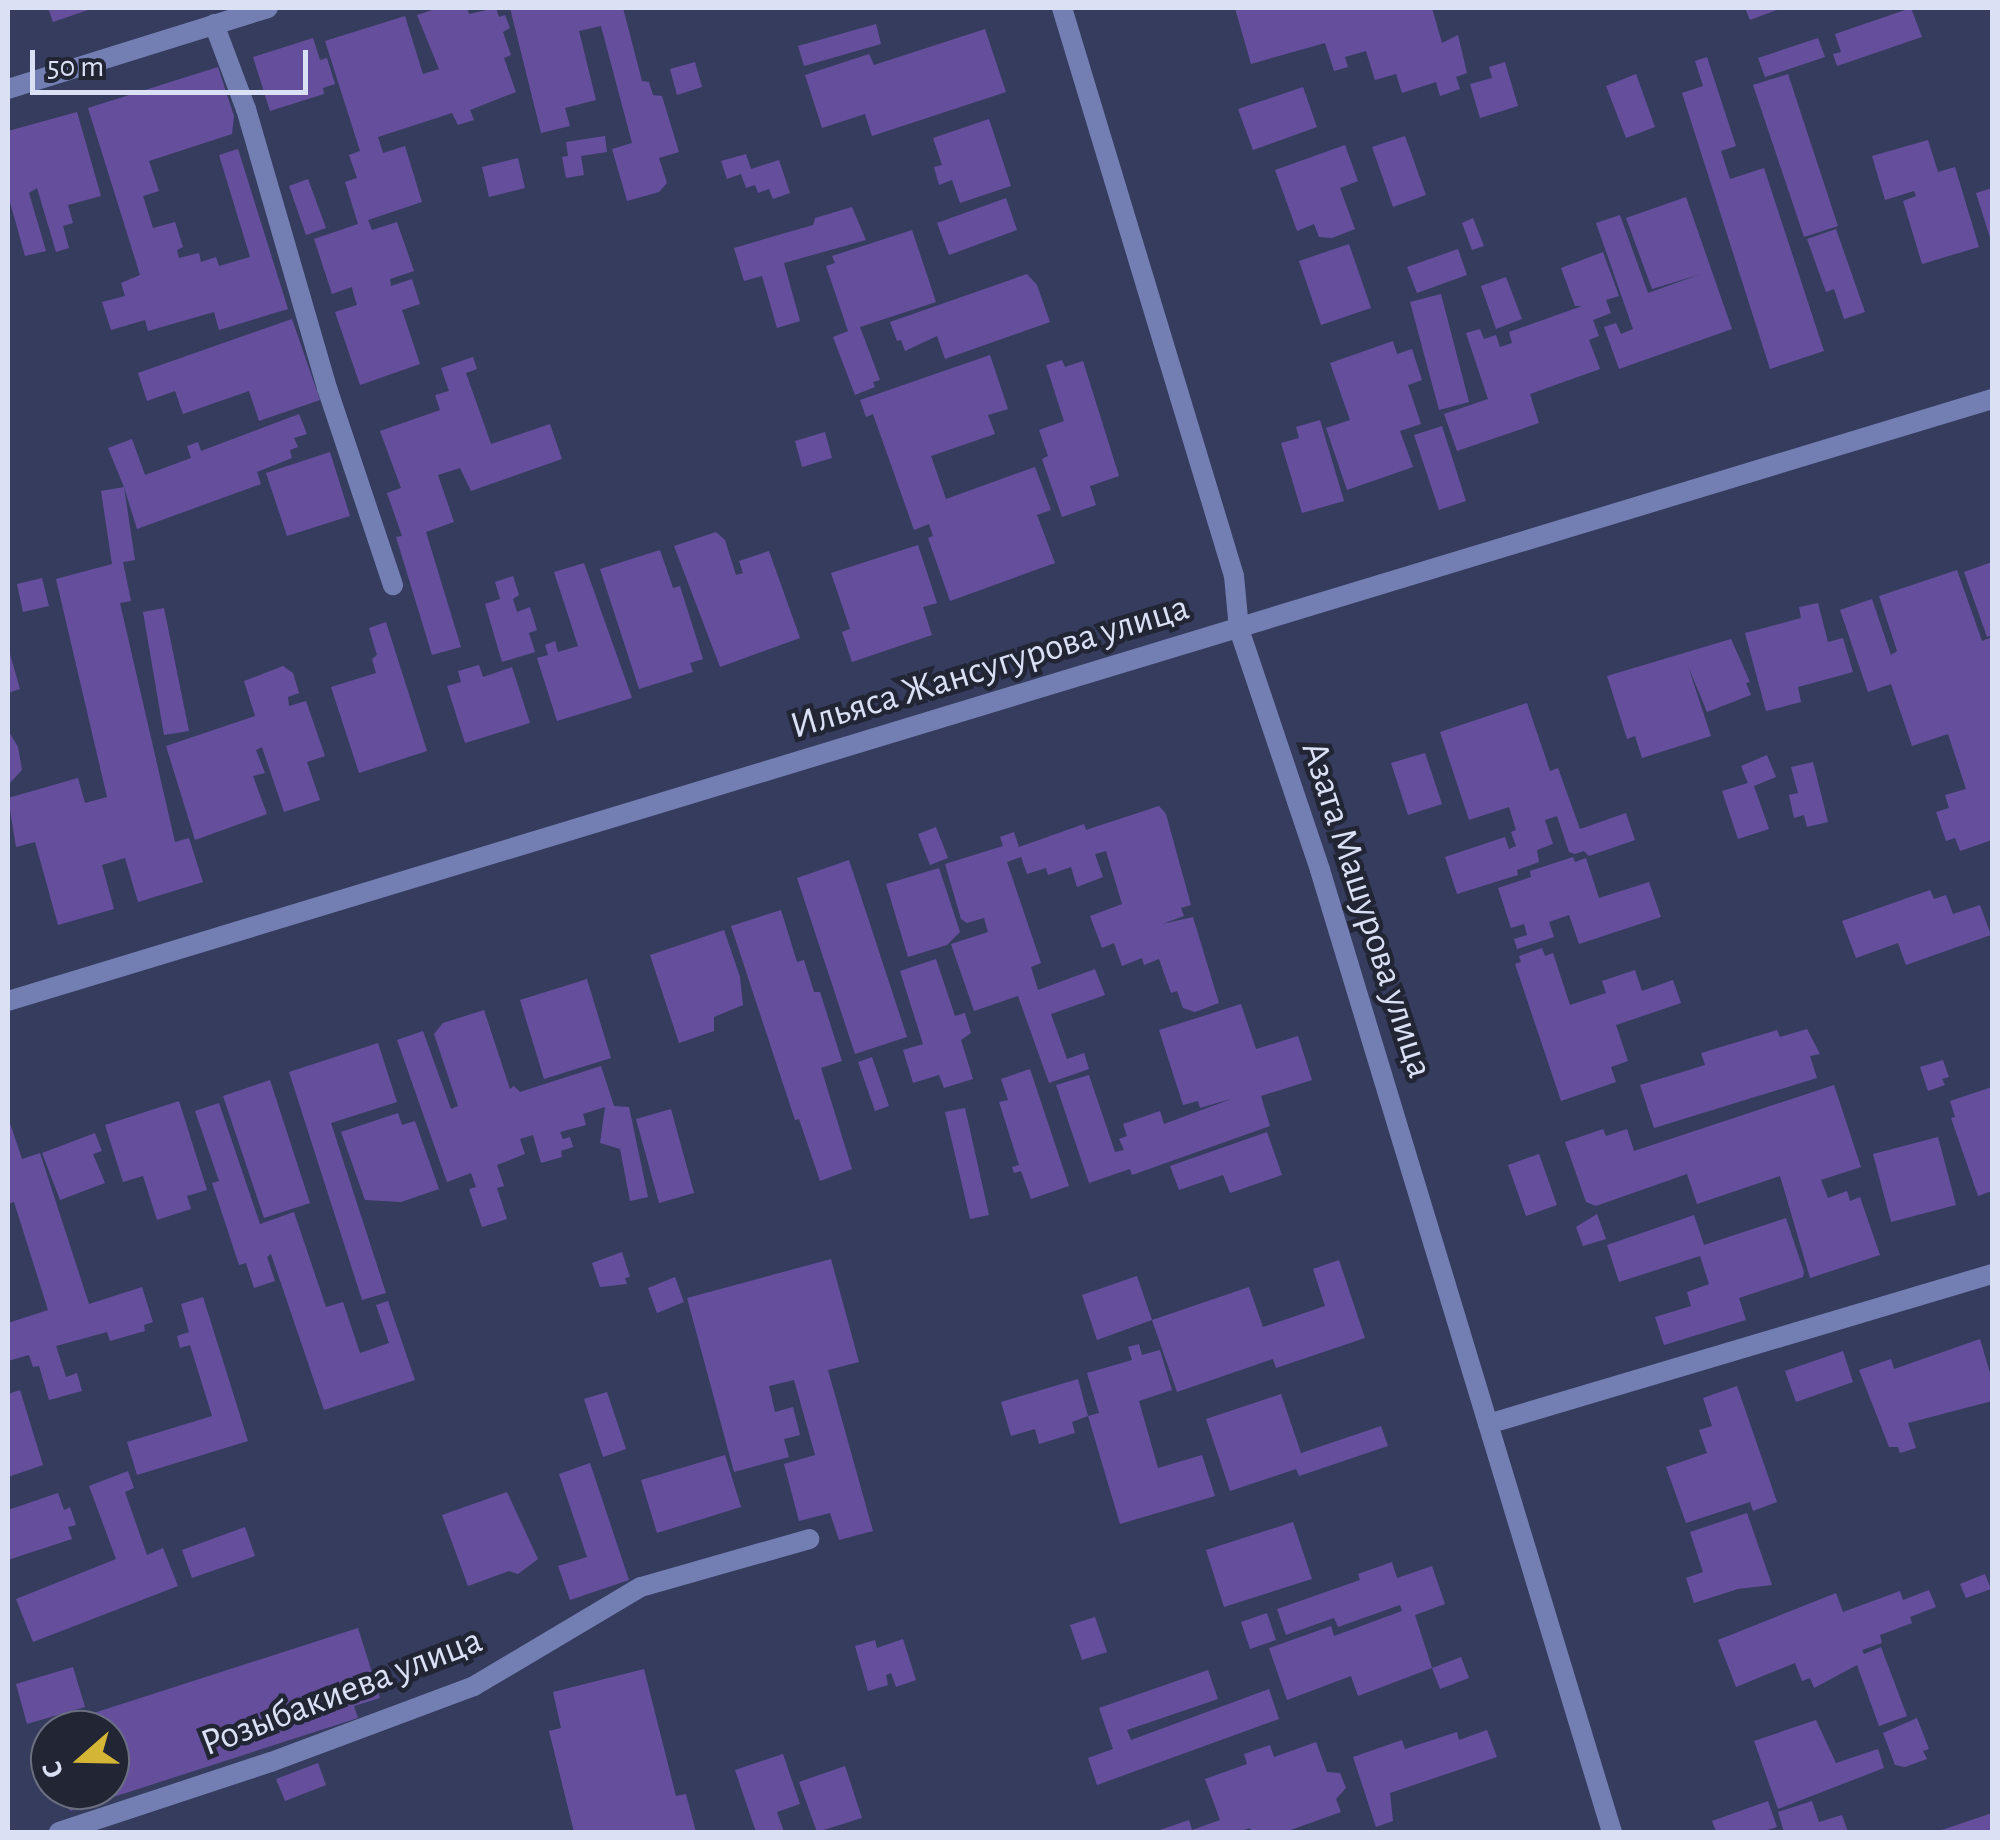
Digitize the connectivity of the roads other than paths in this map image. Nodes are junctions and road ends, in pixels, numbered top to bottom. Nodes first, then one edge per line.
1 (268, 8) edge
2 (1062, 8) edge
3 (214, 24) junction
4 (8, 89) edge
5 (1992, 399) edge
6 (393, 585) dead end
7 (1239, 629) junction
8 (8, 1001) edge
9 (1992, 1274) edge
10 (1488, 1424) junction
11 (809, 1539) dead end
12 (59, 1832) edge
13 (1612, 1832) edge

1 - 3 street
2 - 7 street, Азата Машурова улица
3 - 4 street
3 - 6 street
5 - 7 street, Ильяса Жансугурова улица
7 - 8 street, Ильяса Жансугурова улица
7 - 10 street, Азата Машурова улица
9 - 10 street
10 - 13 street, Азата Машурова улица
11 - 12 street, Розыбакиева улица

